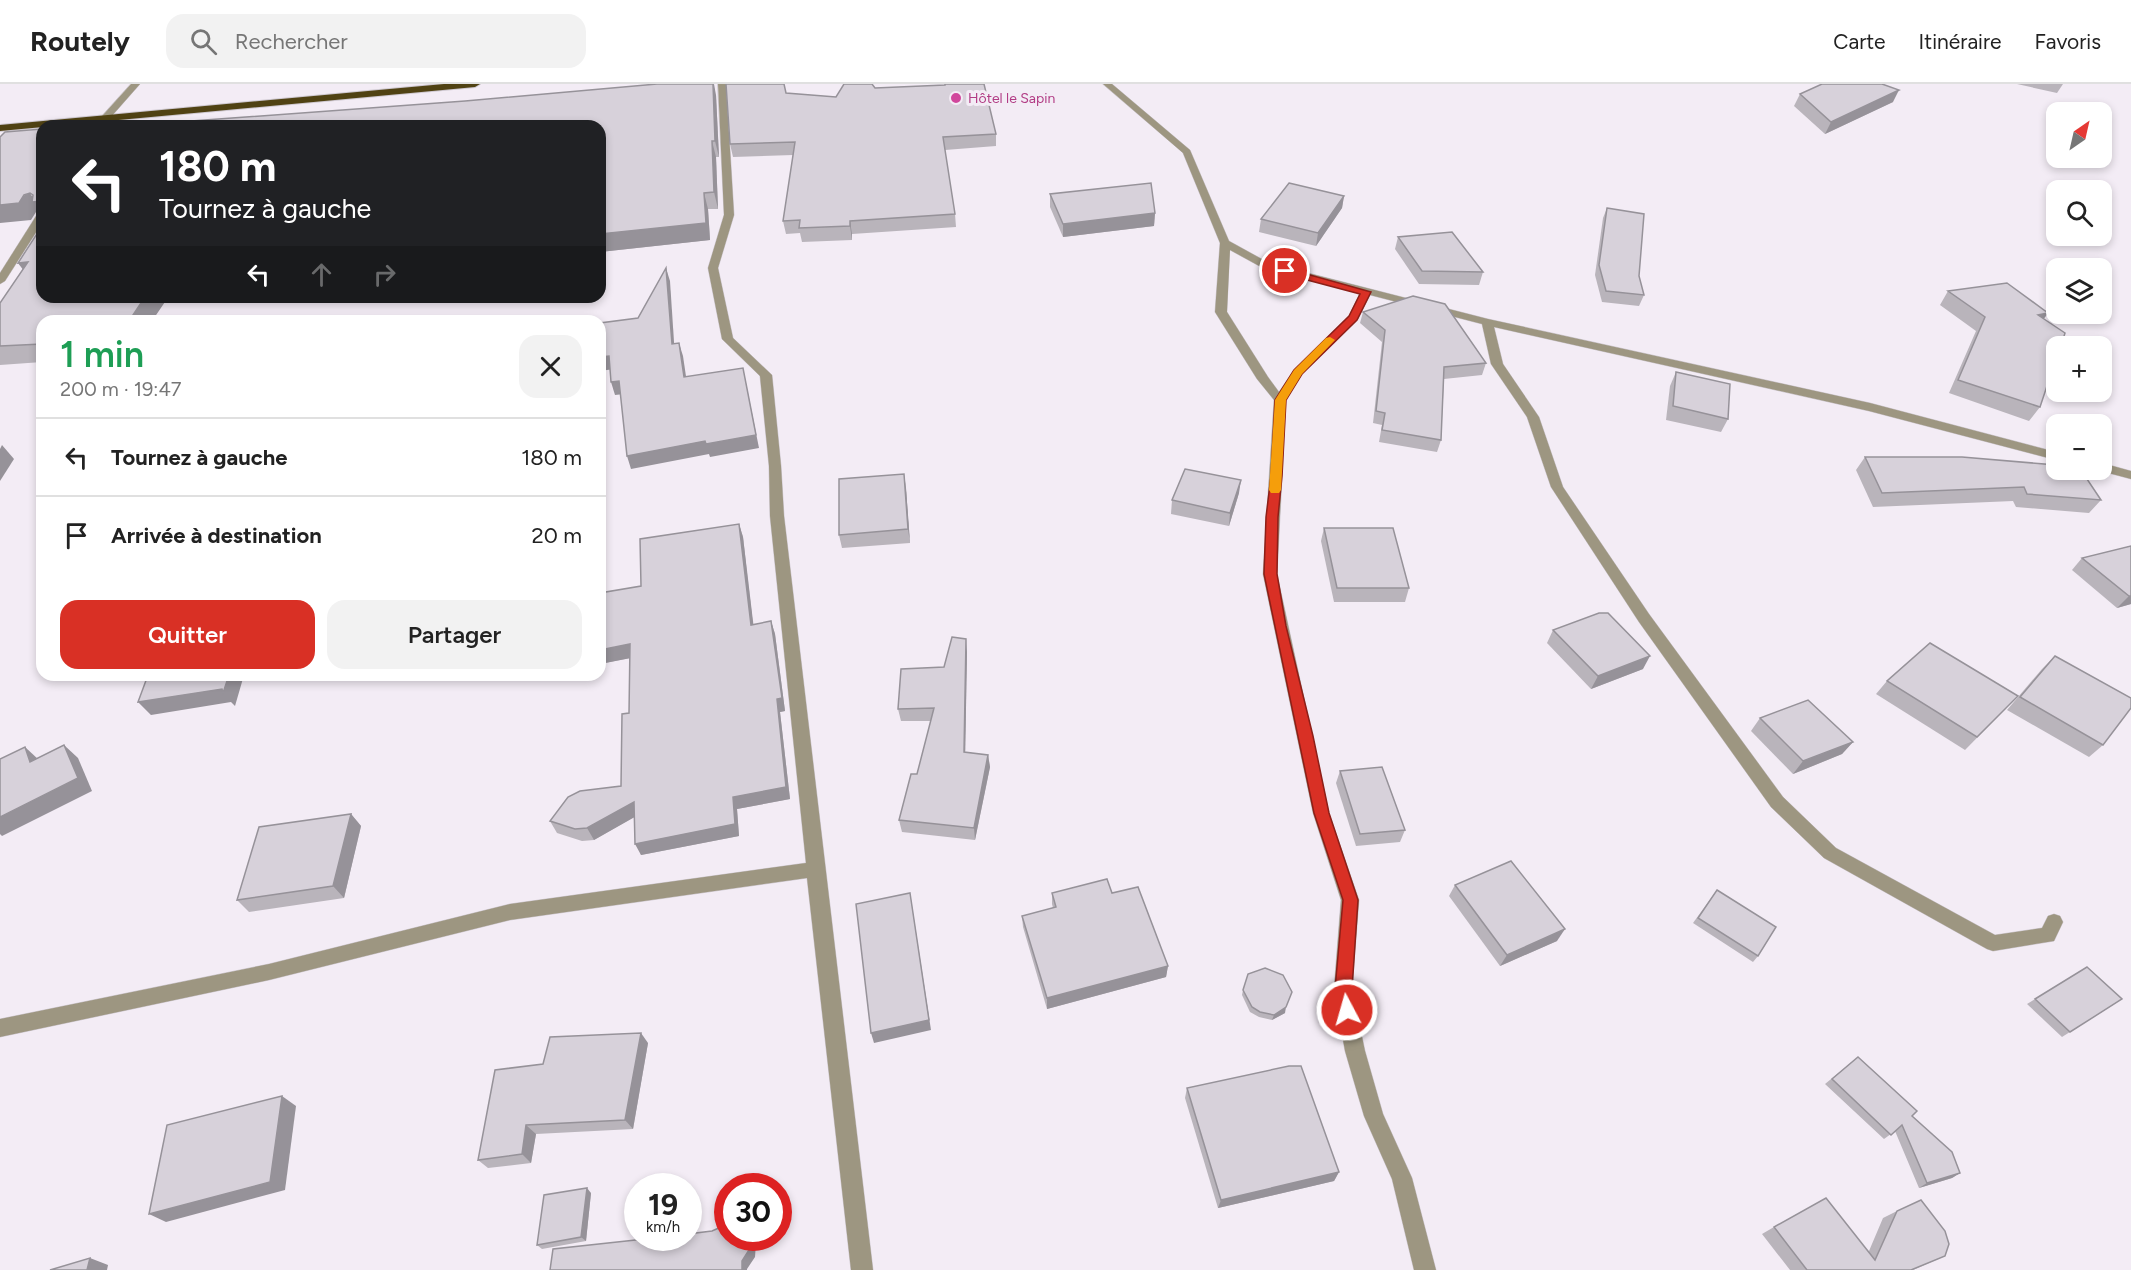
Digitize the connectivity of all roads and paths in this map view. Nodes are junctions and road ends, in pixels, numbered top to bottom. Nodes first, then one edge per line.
1 (136, 84) edge
2 (476, 84) edge
3 (722, 84) edge
4 (1107, 84) edge
5 (103, 120) edge
6 (121, 120) edge
7 (36, 126) edge
8 (0, 128) edge
9 (36, 224) edge
10 (1225, 243) junction
11 (0, 281) edge
12 (1366, 292) junction
13 (1487, 322) junction
14 (1280, 400) junction
15 (2046, 453) edge
16 (2112, 470) edge
17 (2131, 475) edge
18 (815, 868) junction
19 (2054, 922) dead end
20 (0, 1028) edge
21 (862, 1270) edge
22 (1425, 1270) edge

1 - 5 street
2 - 6 highway
3 - 18 street
4 - 10 street
7 - 8 highway
9 - 11 street
10 - 12 street
10 - 14 street
12 - 13 street
12 - 14 street
13 - 15 street
13 - 19 street
14 - 22 street
16 - 17 street
18 - 20 street
18 - 21 street

